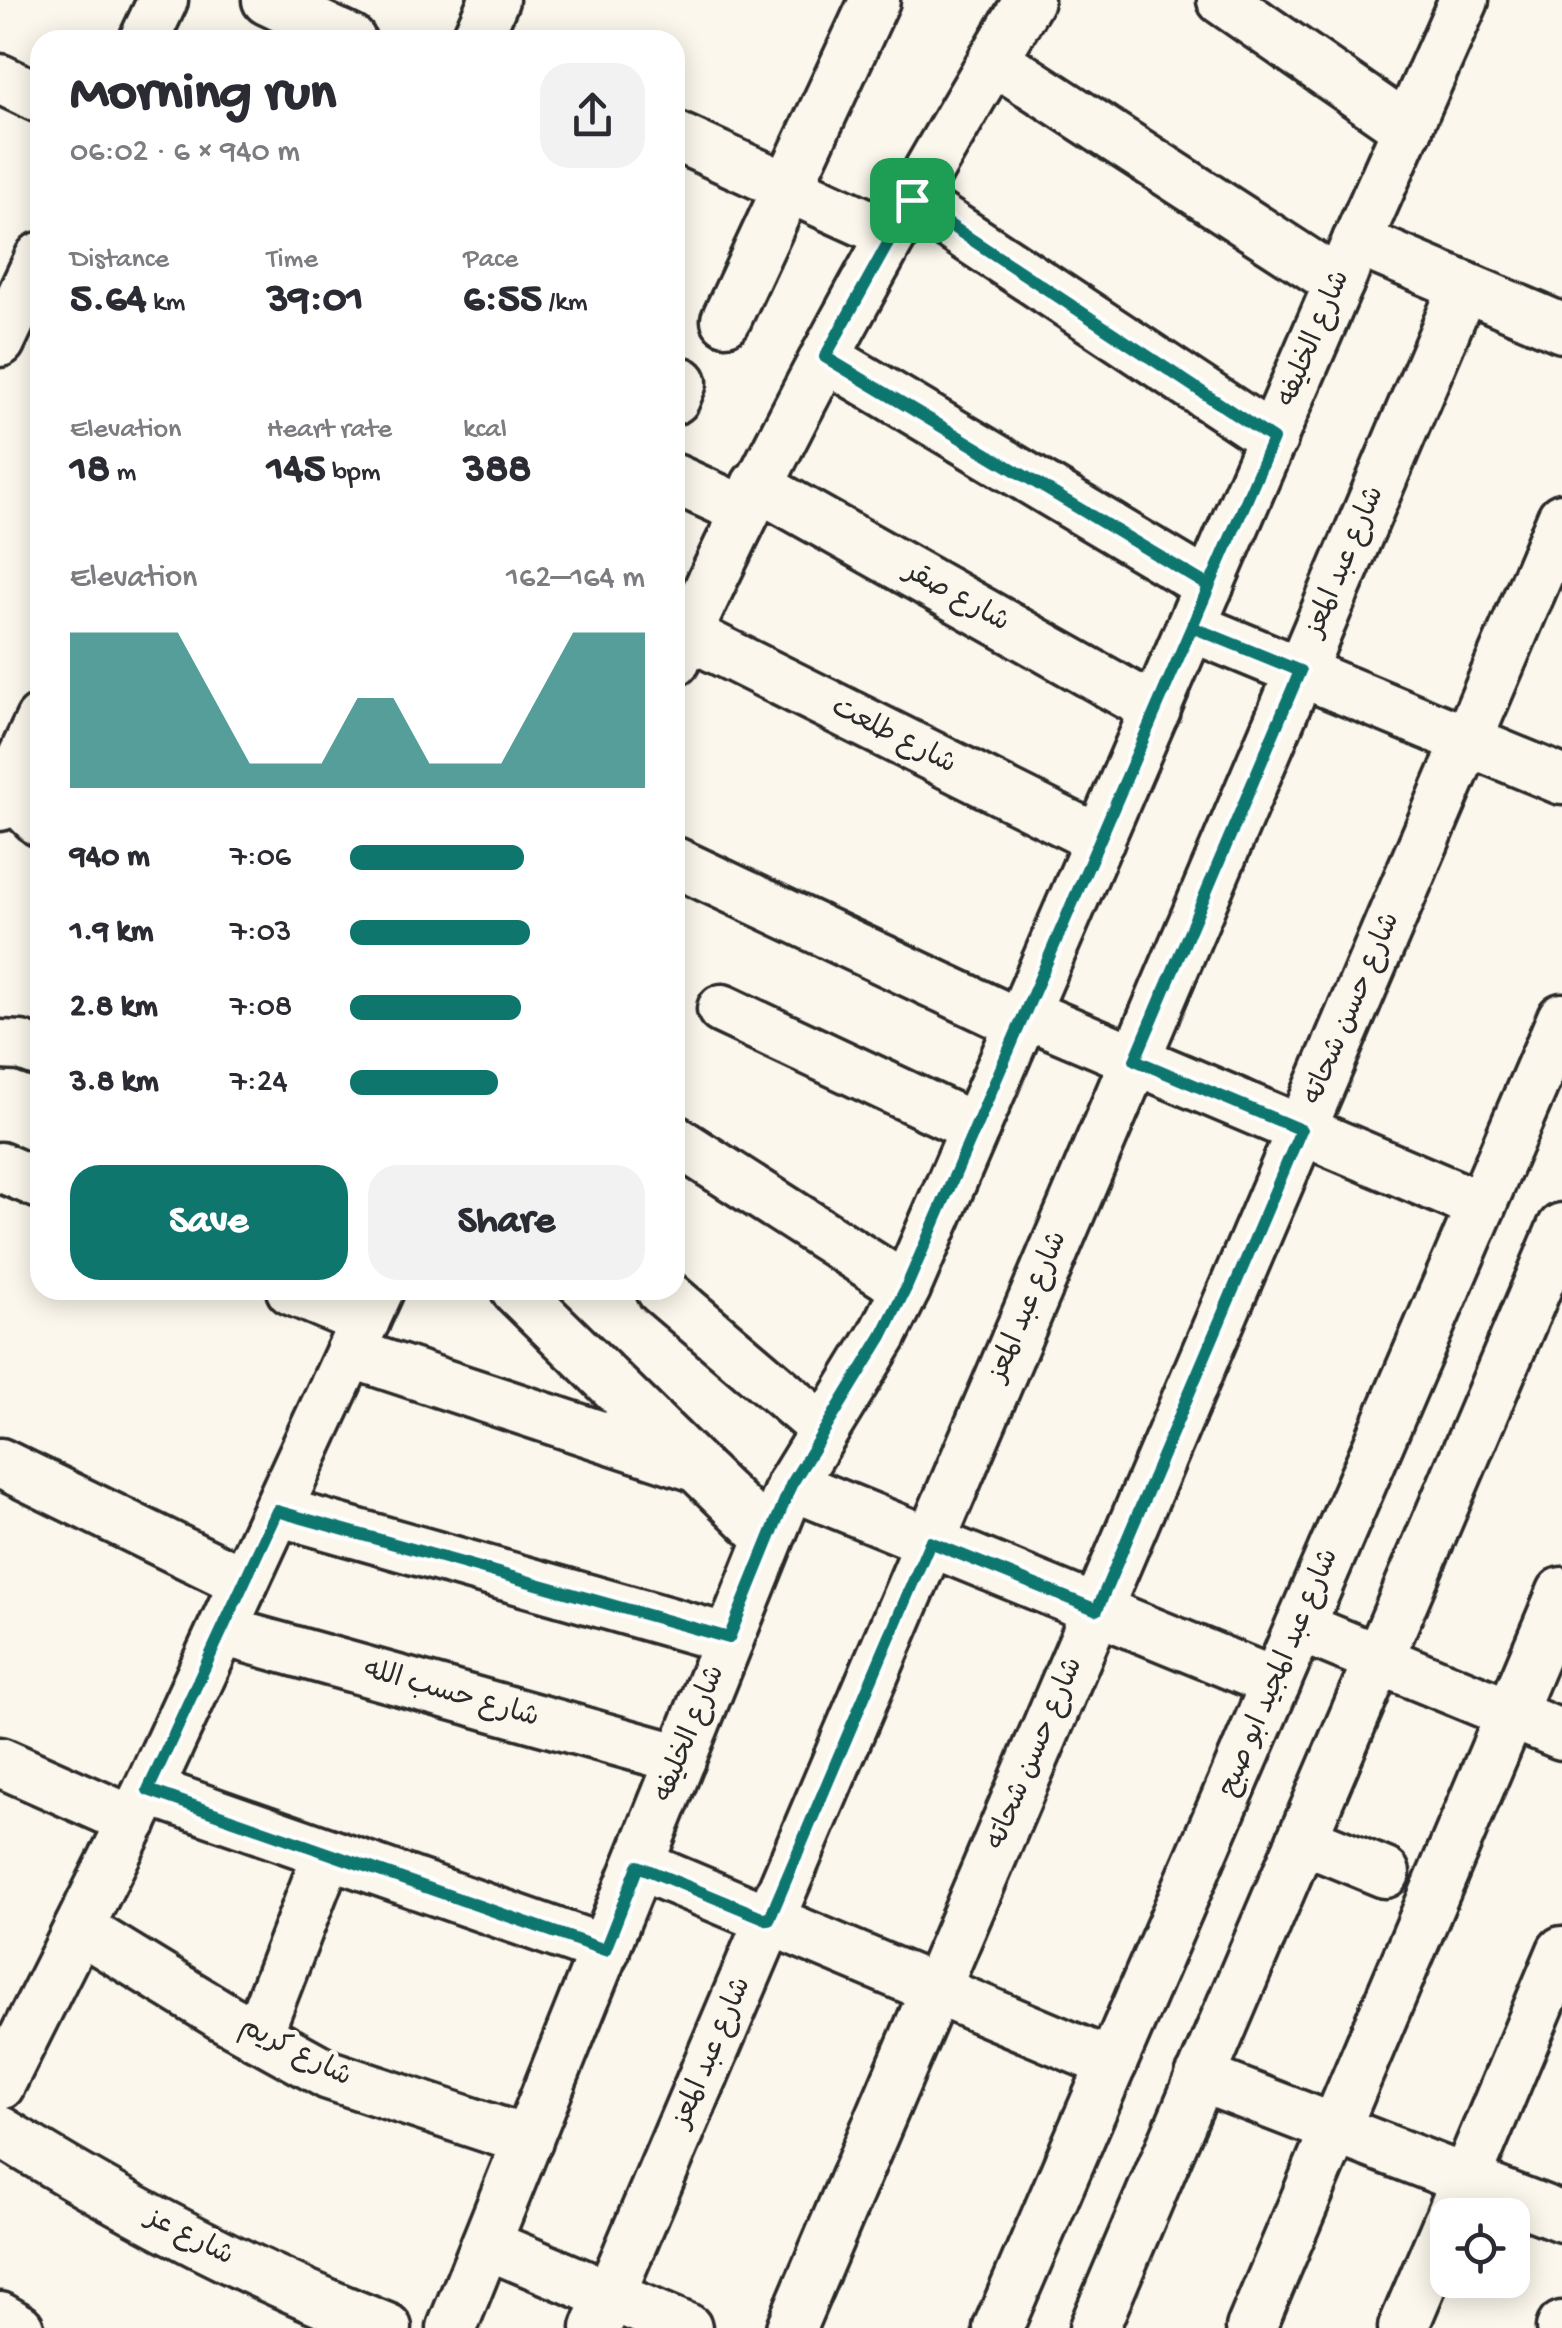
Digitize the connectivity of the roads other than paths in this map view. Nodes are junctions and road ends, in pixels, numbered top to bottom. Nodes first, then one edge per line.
1 (164, 0) edge
2 (267, 0) edge
3 (494, 0) edge
4 (875, 0) edge
5 (1029, 0) edge
6 (1222, 0) edge
7 (1464, 0) edge
8 (149, 30) edge
9 (329, 30) edge
10 (480, 30) edge
11 (993, 59) junction
12 (0, 79) edge
13 (30, 93) edge
14 (1408, 129) junction
15 (685, 141) edge
16 (788, 187) junction
17 (902, 217) junction
18 (1348, 262) junction
19 (26, 283) edge
20 (1464, 286) junction
21 (726, 320) dead end
22 (1562, 328) edge
23 (0, 342) edge
24 (825, 357) junction
25 (1273, 439) junction
26 (685, 482) edge
27 (750, 498) junction
28 (1562, 518) edge
29 (1201, 607) junction
30 (685, 638) edge
31 (685, 649) edge
32 (1300, 671) junction
33 (1156, 710) junction
34 (1467, 741) junction
35 (30, 749) edge
36 (1562, 780) edge
37 (12, 800) edge
38 (1100, 840) junction
39 (685, 866) edge
40 (722, 1009) dead end
41 (1022, 1018) junction
42 (1562, 1018) edge
43 (0, 1046) edge
44 (30, 1049) edge
45 (1135, 1060) junction
46 (974, 1128) junction
47 (1301, 1130) junction
48 (685, 1146) edge
49 (0, 1167) edge
50 (30, 1180) edge
51 (1481, 1206) junction
52 (1560, 1241) edge
53 (906, 1288) junction
54 (314, 1300) edge
55 (526, 1300) edge
56 (673, 1300) edge
57 (365, 1322) edge
58 (824, 1429) junction
59 (0, 1463) edge
60 (698, 1468) junction
61 (791, 1485) junction
62 (277, 1511) junction
63 (769, 1538) junction
64 (930, 1542) junction
65 (244, 1582) junction
66 (1562, 1592) edge
67 (1097, 1610) junction
68 (1300, 1627) junction
69 (222, 1631) junction
70 (729, 1638) junction
71 (1378, 1660) junction
72 (1276, 1683) junction
73 (1511, 1714) junction
74 (1562, 1734) edge
75 (681, 1760) junction
76 (0, 1762) edge
77 (141, 1805) junction
78 (1302, 1839) junction
79 (328, 1853) junction
80 (638, 1866) junction
81 (1384, 1873) dead end
82 (769, 1920) junction
83 (79, 1928) junction
84 (605, 1950) junction
85 (1562, 1951) edge
86 (936, 1990) junction
87 (257, 2036) junction
88 (1112, 2064) junction
89 (1200, 2077) junction
90 (1, 2081) edge
91 (1335, 2129) junction
92 (0, 2131) edge
93 (528, 2142) junction
94 (1458, 2197) edge
95 (1562, 2217) edge
96 (486, 2244) junction
97 (1430, 2264) edge
98 (602, 2312) edge
99 (0, 2317) edge
100 (19, 2328) edge
101 (387, 2328) edge
102 (452, 2328) edge
103 (687, 2328) edge
104 (791, 2328) edge
105 (998, 2328) edge
106 (1094, 2328) edge
107 (1251, 2328) edge
108 (1403, 2328) edge

1 - 8 street
2 - 9 street
3 - 10 street
4 - 16 street
5 - 11 street
6 - 14 street
7 - 14 street, شارع الخليفه
11 - 17 street
11 - 18 street
12 - 13 street
14 - 18 street, شارع الخليفه
15 - 16 street
16 - 17 street
16 - 21 street
17 - 24 street
17 - 25 street
18 - 20 street
18 - 25 street, شارع الخليفه
19 - 23 street
20 - 22 street
20 - 32 street, شارع عبد المعز
24 - 27 street
24 - 29 street
25 - 29 street, شارع الخليفه
26 - 27 street, شارع صقر
27 - 30 street
27 - 33 street, شارع صقر
28 - 34 street, شارع حسن شحاته
29 - 32 street
29 - 33 street, شارع الخليفه
31 - 38 street, شارع طلعت
32 - 34 street
32 - 45 street, شارع عبد المعز
33 - 38 street, شارع الخليفه
34 - 36 street
34 - 47 street, شارع حسن شحاته
35 - 37 street
38 - 41 street, شارع الخليفه
39 - 41 street
40 - 46 street
41 - 45 street
41 - 46 street, شارع الخليفه
42 - 51 street, شارع عبد المجيد ابو صبح
43 - 44 street
45 - 47 street
45 - 64 street, شارع عبد المعز
46 - 53 street, شارع الخليفه
47 - 51 street
47 - 67 street, شارع حسن شحاته
48 - 53 street
49 - 50 street
51 - 68 street, شارع عبد المجيد ابو صبح
52 - 71 street
53 - 58 street, شارع الخليفه
54 - 57 street
55 - 60 street
56 - 58 street
57 - 60 street
57 - 62 street
58 - 61 street, شارع الخليفه
59 - 65 street
60 - 63 street
61 - 63 street, شارع الخليفه
61 - 64 street
62 - 65 street
62 - 70 street
63 - 70 street, شارع الخليفه
64 - 67 street
64 - 82 street, شارع عبد المعز
65 - 69 street
66 - 73 street
67 - 72 street
67 - 86 street, شارع حسن شحاته
68 - 71 street
68 - 72 street, شارع عبد المجيد ابو صبح
69 - 75 street, شارع حسب الله
69 - 77 street
70 - 75 street, شارع الخليفه
71 - 73 street
71 - 78 street
72 - 88 street, شارع عبد المجيد ابو صبح
73 - 74 street
73 - 91 street
75 - 80 street, شارع الخليفه
76 - 77 street
77 - 79 street
77 - 83 street
78 - 81 street
78 - 89 street
79 - 84 street
79 - 87 street
80 - 82 street
80 - 84 street, شارع الخليفه
82 - 86 street
82 - 98 street, شارع عبد المعز
83 - 87 street, شارع كريم
83 - 90 street
84 - 93 street, شارع الخليفه
85 - 94 street
86 - 88 street
86 - 104 street, شارع حسن شحاته
87 - 93 street, شارع كريم
88 - 105 street, شارع عبد المجيد ابو صبح
89 - 91 street
89 - 106 street
91 - 94 street
91 - 107 street
92 - 101 street, شارع عز
93 - 96 street, شارع الخليفه
94 - 95 street
96 - 98 street
96 - 102 street, شارع الخليفه
97 - 108 street
98 - 103 street
99 - 100 street

